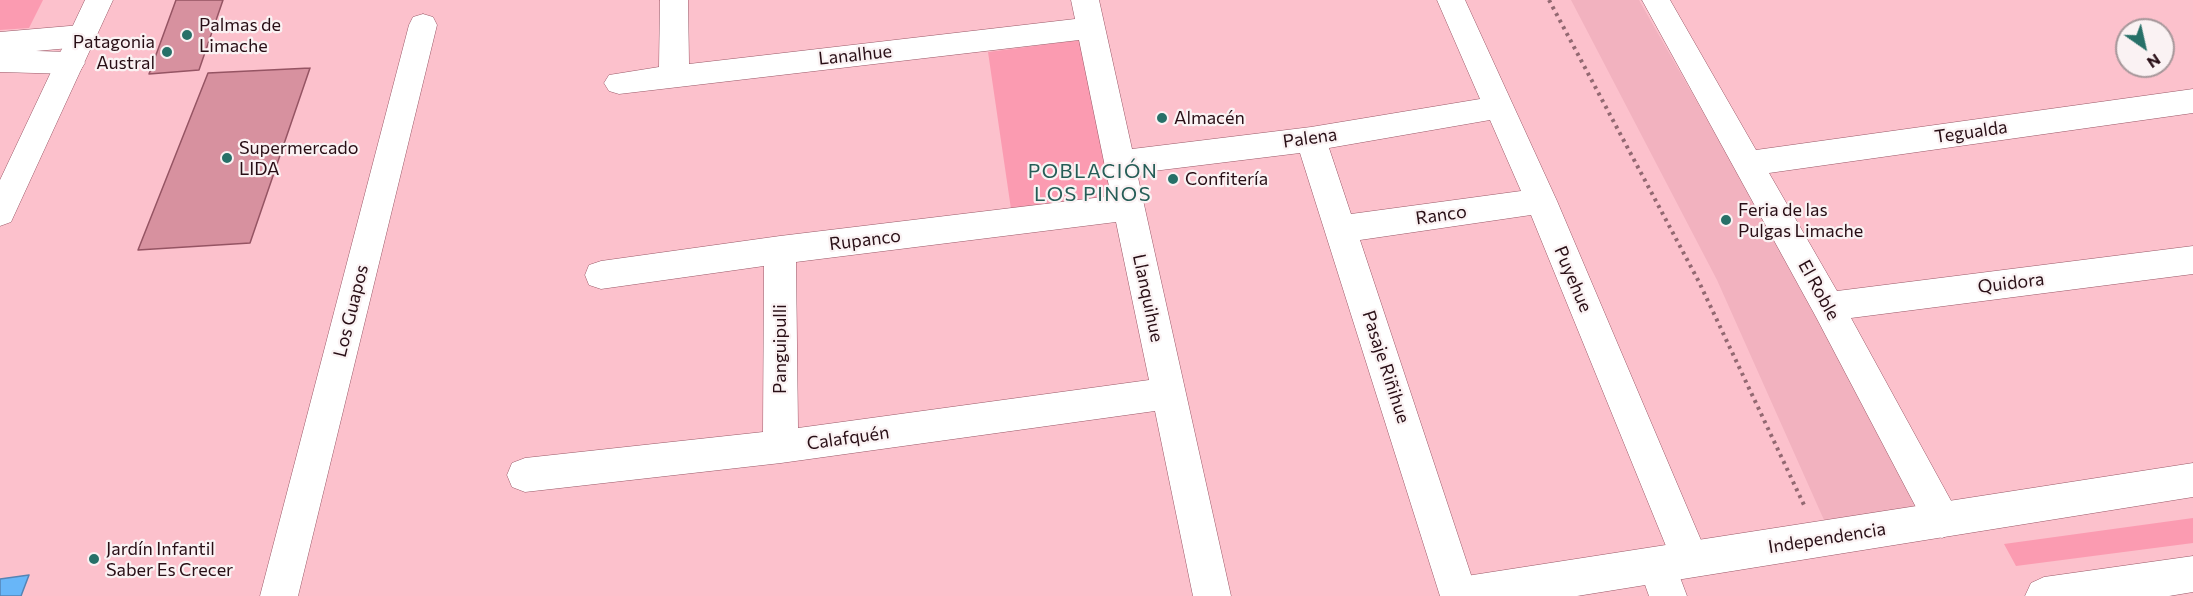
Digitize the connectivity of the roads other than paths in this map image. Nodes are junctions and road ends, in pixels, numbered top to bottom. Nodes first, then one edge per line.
1 (99, 0) edge
2 (674, 0) edge
3 (1451, 0) edge
4 (1656, 0) edge
5 (1088, 14) edge
6 (423, 25) dead end
7 (0, 43) edge
8 (75, 49) junction
9 (0, 62) edge
10 (674, 75) junction
11 (619, 83) dead end
12 (2193, 101) edge
13 (1500, 107) junction
14 (1311, 139) junction
15 (1120, 163) junction
16 (1749, 164) junction
17 (1541, 201) junction
18 (1129, 207) junction
19 (0, 213) edge
20 (1341, 229) junction
21 (780, 250) junction
22 (2193, 260) edge
23 (601, 275) dead end
24 (1828, 307) junction
25 (1169, 393) junction
26 (781, 447) junction
27 (525, 475) dead end
28 (2193, 480) edge
29 (1942, 520) junction
30 (1672, 573) edge
31 (2193, 574) edge
32 (279, 596) edge
33 (1212, 596) edge
34 (1460, 596) edge
35 (2044, 596) edge

1 - 8 street
2 - 10 street
3 - 13 street, Puyehue
4 - 16 street, El Roble
5 - 10 street, Lanalhue
5 - 15 street, Llanquihue
6 - 32 street, Los Guapos
7 - 8 street
8 - 9 street
8 - 19 street
10 - 11 street, Lanalhue
12 - 16 street, Tegualda
13 - 14 street, Palena
13 - 17 street, Puyehue
14 - 15 street, Palena
14 - 20 street, Pasaje Riñihue
15 - 18 street, Llanquihue
16 - 24 street, El Roble
17 - 20 street, Ranco
17 - 30 street, Puyehue
18 - 21 street, Rupanco
18 - 25 street, Llanquihue
20 - 34 street, Pasaje Riñihue
21 - 23 street, Rupanco
21 - 26 street, Panguipulli
22 - 24 street, Quidora
24 - 29 street, El Roble
25 - 26 street, Calafquén
25 - 33 street, Llanquihue
26 - 27 street, Calafquén
28 - 29 street, Independencia
29 - 30 street, Independencia
30 - 34 street, Independencia
31 - 35 street

